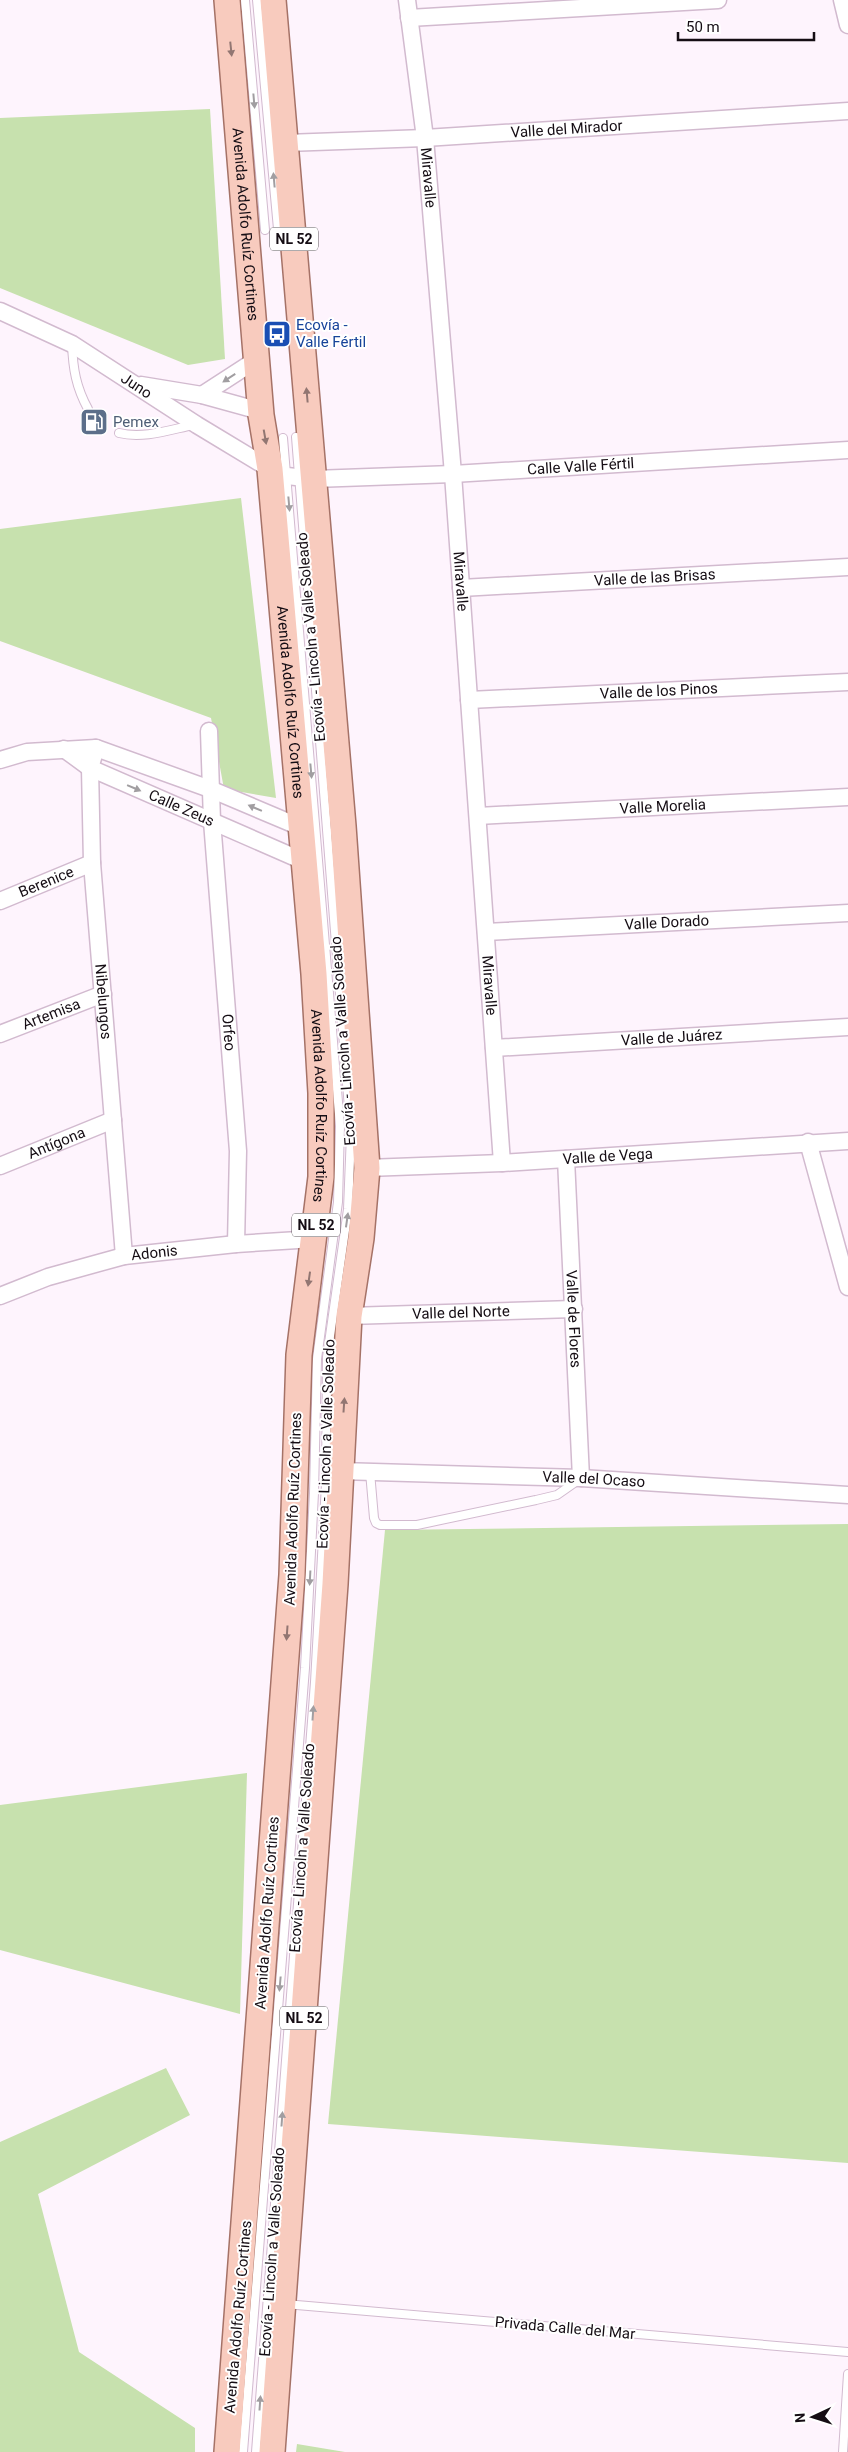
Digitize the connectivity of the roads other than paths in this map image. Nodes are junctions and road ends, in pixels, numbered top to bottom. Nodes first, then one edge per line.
1 (227, 0) edge
2 (245, 0) edge
3 (257, 0) edge
4 (273, 0) edge
5 (407, 0) edge
6 (718, 0) edge
7 (842, 0) edge
8 (409, 18) junction
9 (848, 25) edge
10 (848, 110) edge
11 (425, 138) junction
12 (286, 143) junction
13 (278, 229) dead end
14 (265, 230) dead end
15 (0, 311) edge
16 (72, 344) junction
17 (256, 360) junction
18 (133, 384) junction
19 (202, 395) junction
20 (88, 409) dead end
21 (260, 411) junction
22 (197, 424) junction
23 (119, 433) dead end
24 (296, 437) dead end
25 (283, 438) dead end
26 (848, 450) edge
27 (453, 474) junction
28 (293, 475) junction
29 (848, 567) edge
30 (461, 588) junction
31 (848, 682) edge
32 (469, 700) junction
33 (209, 731) dead end
34 (96, 748) junction
35 (64, 749) junction
36 (0, 760) edge
37 (90, 768) junction
38 (210, 788) junction
39 (848, 797) edge
40 (478, 816) junction
41 (212, 821) junction
42 (300, 827) junction
43 (303, 861) junction
44 (92, 863) junction
45 (0, 901) edge
46 (848, 913) edge
47 (486, 932) junction
48 (102, 994) junction
49 (848, 1027) edge
50 (0, 1034) edge
51 (494, 1048) junction
52 (112, 1120) junction
53 (848, 1141) edge
54 (808, 1142) junction
55 (566, 1158) junction
56 (502, 1163) junction
57 (0, 1166) edge
58 (367, 1168) junction
59 (314, 1239) junction
60 (236, 1244) junction
61 (124, 1256) junction
62 (848, 1287) edge
63 (0, 1296) edge
64 (574, 1309) junction
65 (349, 1316) junction
66 (340, 1471) junction
67 (370, 1472) junction
68 (581, 1478) junction
69 (848, 1496) edge
70 (283, 2304) junction
71 (848, 2352) edge
72 (848, 2374) edge
73 (227, 2452) edge
74 (243, 2452) edge
75 (256, 2452) edge
76 (272, 2452) edge
77 (843, 2452) edge

1 -> 17 main road, Avenida Adolfo Ruíz Cortines / NL 52
2 -> 14 lane
13 -> 3 lane
4 - 12 main road, Avenida Adolfo Ruíz Cortines / NL 52
5 - 8 street, Miravalle
6 - 8 street
7 - 9 street
8 - 11 street, Miravalle
10 - 11 street, Valle del Mirador
11 - 12 street, Valle del Mirador
11 - 27 street, Miravalle
28 -> 12 main road, Avenida Adolfo Ruíz Cortines / NL 52
15 - 16 street, Juno
16 - 18 street, Juno
16 - 20 lane
17 -> 19 street
17 - 21 main road, Avenida Adolfo Ruíz Cortines / NL 52
18 - 19 street
18 - 22 street, Juno
19 - 21 street
21 -> 28 main road, Avenida Adolfo Ruíz Cortines / NL 52
22 - 23 lane
22 - 28 street, Juno
24 - 28 lane, Ecovía - Lincoln a Valle Soleado
25 - 28 lane
26 - 27 street, Calle Valle Fértil
27 - 28 street, Calle Valle Fértil
27 - 30 street, Miravalle
28 - 42 main road, Avenida Adolfo Ruíz Cortines / NL 52
28 - 58 main road, Avenida Adolfo Ruíz Cortines / NL 52
28 -> 74 lane
75 -> 28 lane, Ecovía - Lincoln a Valle Soleado
29 - 30 street, Valle de las Brisas
30 - 32 street, Miravalle
31 - 32 street, Valle de los Pinos
32 - 40 street, Miravalle
33 - 38 street, Orfeo
34 - 35 street, Calle Zeus
34 - 37 street, Nibelungos
34 - 38 street, Calle Zeus
35 - 36 street, Calle Zeus
35 - 37 street, Calle Zeus
37 -> 41 street, Calle Zeus
37 - 44 street, Nibelungos
38 - 41 street, Orfeo
42 -> 38 street, Calle Zeus
39 - 40 street, Valle Morelia
40 - 47 street, Miravalle
41 - 43 street, Calle Zeus
41 - 60 street, Orfeo
42 - 43 main road, Avenida Adolfo Ruíz Cortines / NL 52
43 - 59 main road, Avenida Adolfo Ruíz Cortines / NL 52
44 - 45 street, Berenice
44 - 48 street, Nibelungos
46 - 47 street, Valle Dorado
47 - 51 street, Miravalle
48 - 50 street, Artemisa
48 - 52 street, Nibelungos
49 - 51 street, Valle de Juárez
51 - 56 street, Miravalle
52 - 57 street, Antígona
52 - 61 street, Nibelungos
53 - 54 street, Valle de Vega
54 - 55 street, Valle de Vega
54 - 62 street
55 - 56 street, Valle de Vega
55 - 64 street, Valle de Flores
56 - 58 street, Valle de Vega
58 - 65 main road, Avenida Adolfo Ruíz Cortines / NL 52
59 - 60 street, Adonis
59 -> 73 main road, Avenida Adolfo Ruíz Cortines / NL 52
60 - 61 street, Adonis
61 - 63 street, Adonis
64 - 65 street, Valle del Norte
64 - 68 street, Valle de Flores
66 -> 65 main road, Avenida Adolfo Ruíz Cortines / NL 52
66 - 67 street, Valle del Ocaso
66 - 70 main road, Avenida Adolfo Ruíz Cortines / NL 52
67 - 68 street, Valle del Ocaso
67 - 68 lane
68 - 69 street, Valle del Ocaso
70 - 71 lane, Privada Calle del Mar
70 - 76 main road, Avenida Adolfo Ruíz Cortines / NL 52
72 - 77 lane

